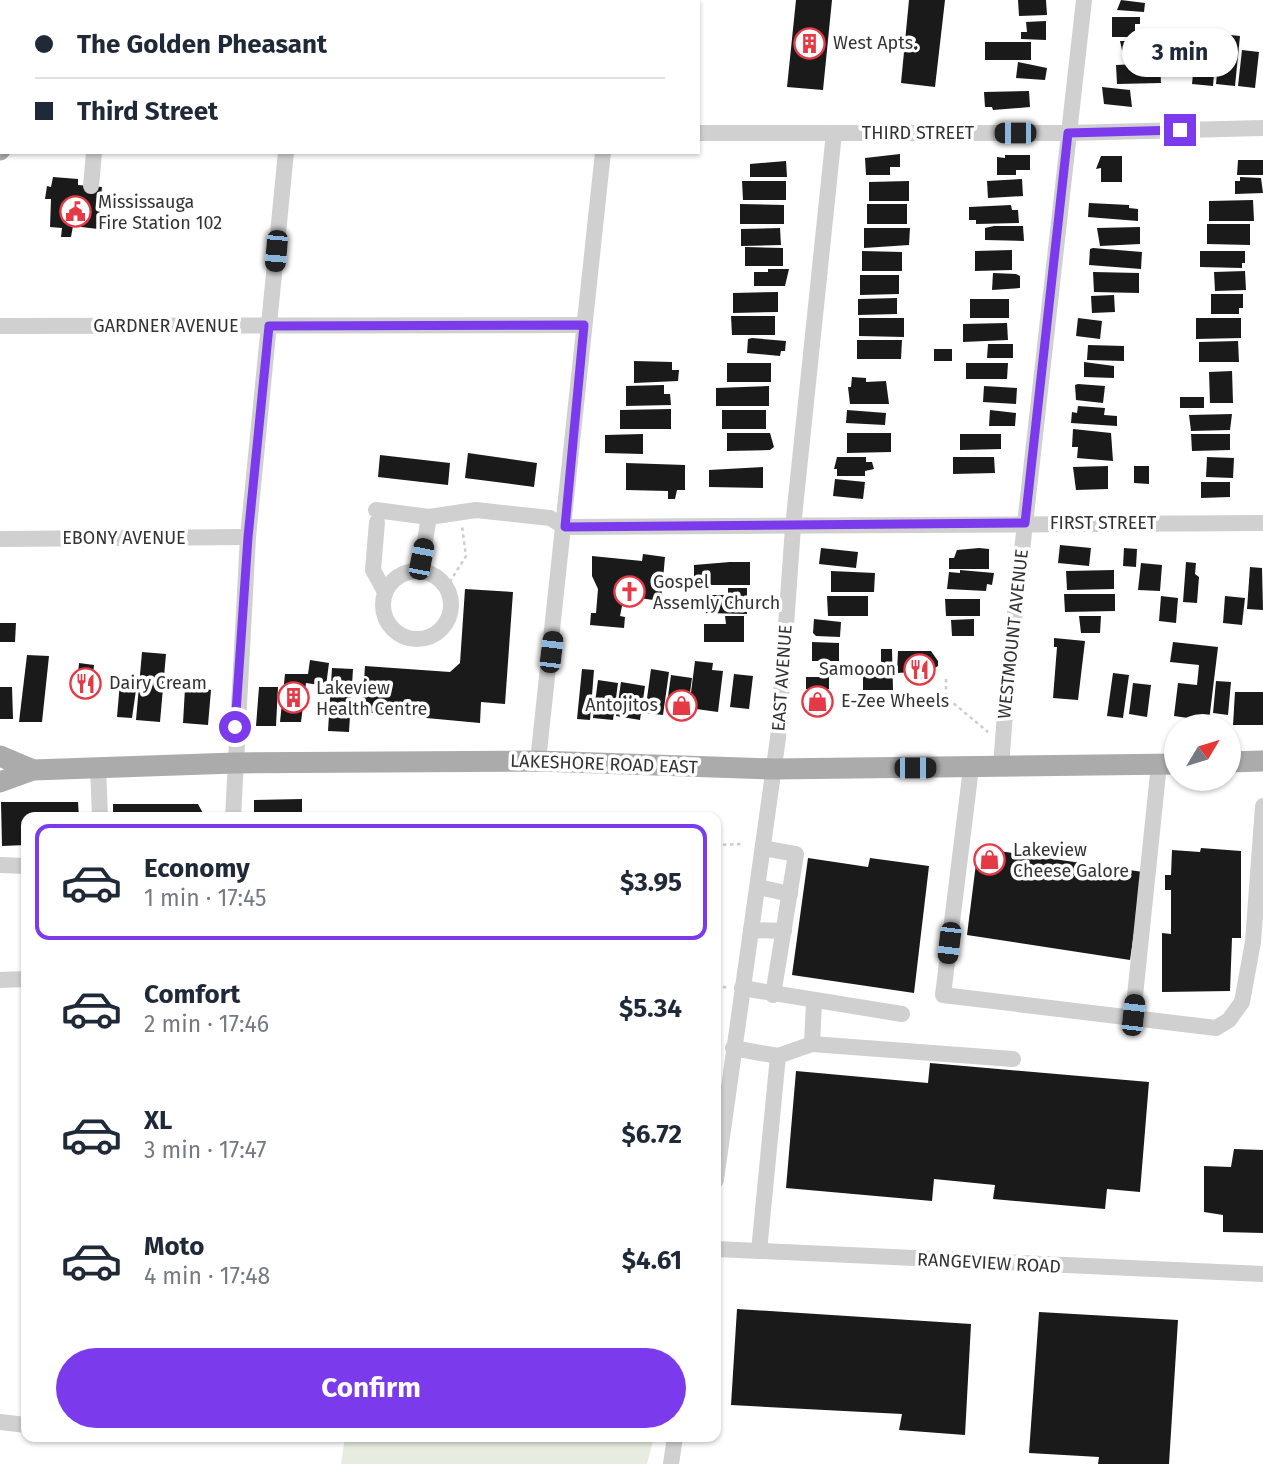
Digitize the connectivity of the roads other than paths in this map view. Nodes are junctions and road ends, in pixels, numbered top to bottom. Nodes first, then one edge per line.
1 (1084, 0) edge
2 (1263, 128) edge
3 (700, 133) edge
4 (834, 133) junction
5 (1068, 133) junction
6 (94, 154) edge
7 (286, 154) edge
8 (603, 154) edge
9 (90, 186) dead end
10 (584, 325) junction
11 (0, 326) edge
12 (269, 326) junction
13 (429, 517) junction
14 (1263, 519) edge
15 (1025, 523) junction
16 (565, 527) junction
17 (793, 527) junction
18 (248, 537) junction
19 (0, 539) edge
20 (420, 571) junction
21 (385, 592) junction
22 (0, 756) edge
23 (538, 761) junction
24 (1263, 761) edge
25 (1241, 762) edge
26 (234, 763) junction
27 (1164, 764) edge
28 (1001, 766) junction
29 (98, 767) junction
30 (971, 768) junction
31 (774, 769) junction
32 (33, 770) junction
33 (0, 782) edge
34 (1164, 791) edge
35 (1263, 806) edge
36 (100, 812) edge
37 (233, 812) edge
38 (764, 848) junction
39 (0, 865) edge
40 (21, 866) edge
41 (758, 887) junction
42 (790, 894) junction
43 (751, 930) junction
44 (784, 931) junction
45 (21, 979) edge
46 (0, 980) edge
47 (742, 988) junction
48 (774, 995) junction
49 (814, 1002) junction
50 (901, 1014) dead end
51 (1133, 1015) junction
52 (812, 1044) junction
53 (733, 1048) junction
54 (778, 1056) junction
55 (1013, 1059) dead end
56 (721, 1141) edge
57 (721, 1249) edge
58 (759, 1251) junction
59 (1263, 1274) edge
60 (0, 1422) edge
61 (21, 1424) edge
62 (674, 1442) edge
63 (671, 1464) edge

1 - 5 street, WESTMOUNT AVENUE
2 - 5 street, THIRD STREET
3 - 4 street, THIRD STREET
4 - 5 street, THIRD STREET
4 - 17 street, EAST AVENUE
5 - 15 street, WESTMOUNT AVENUE
6 - 9 street
7 - 12 street
8 - 10 street
10 - 12 street, GARDNER AVENUE
10 - 16 street
11 - 12 street, GARDNER AVENUE
12 - 18 street
13 - 16 street, FIRST STREET
13 - 20 street
13 - 21 street, FIRST STREET
14 - 15 street, FIRST STREET
15 - 17 street, FIRST STREET
15 - 28 street, WESTMOUNT AVENUE
16 - 17 street, FIRST STREET
16 - 23 street
17 - 31 street, EAST AVENUE
18 - 19 street, EBONY AVENUE
18 - 26 street
20 - 21 street
20 - 21 street
22 - 32 main road, LAKESHORE ROAD EAST
23 - 26 main road, LAKESHORE ROAD EAST
23 - 31 main road, LAKESHORE ROAD EAST
24 - 25 main road
26 - 29 main road, LAKESHORE ROAD EAST
26 - 37 street
27 - 28 main road, LAKESHORE ROAD EAST
28 - 30 main road, LAKESHORE ROAD EAST
29 - 32 main road, LAKESHORE ROAD EAST
29 - 36 street
30 - 31 main road, LAKESHORE ROAD EAST
30 - 51 street
31 - 38 street, EAST AVENUE
32 - 33 main road, LAKESHORE ROAD EAST
34 - 51 street
35 - 51 street
38 - 41 street, EAST AVENUE
38 - 42 street
39 - 40 street
41 - 42 street
41 - 43 street, EAST AVENUE
42 - 44 street
43 - 44 street
43 - 47 street, EAST AVENUE
44 - 48 street
45 - 46 street
47 - 48 street
47 - 53 street, EAST AVENUE
48 - 49 street
49 - 50 street
49 - 52 street
52 - 54 street
52 - 55 street
53 - 54 street
53 - 56 street, EAST AVENUE
54 - 58 street
57 - 58 street, RANGEVIEW ROAD
58 - 59 street, RANGEVIEW ROAD
60 - 61 street
62 - 63 street

